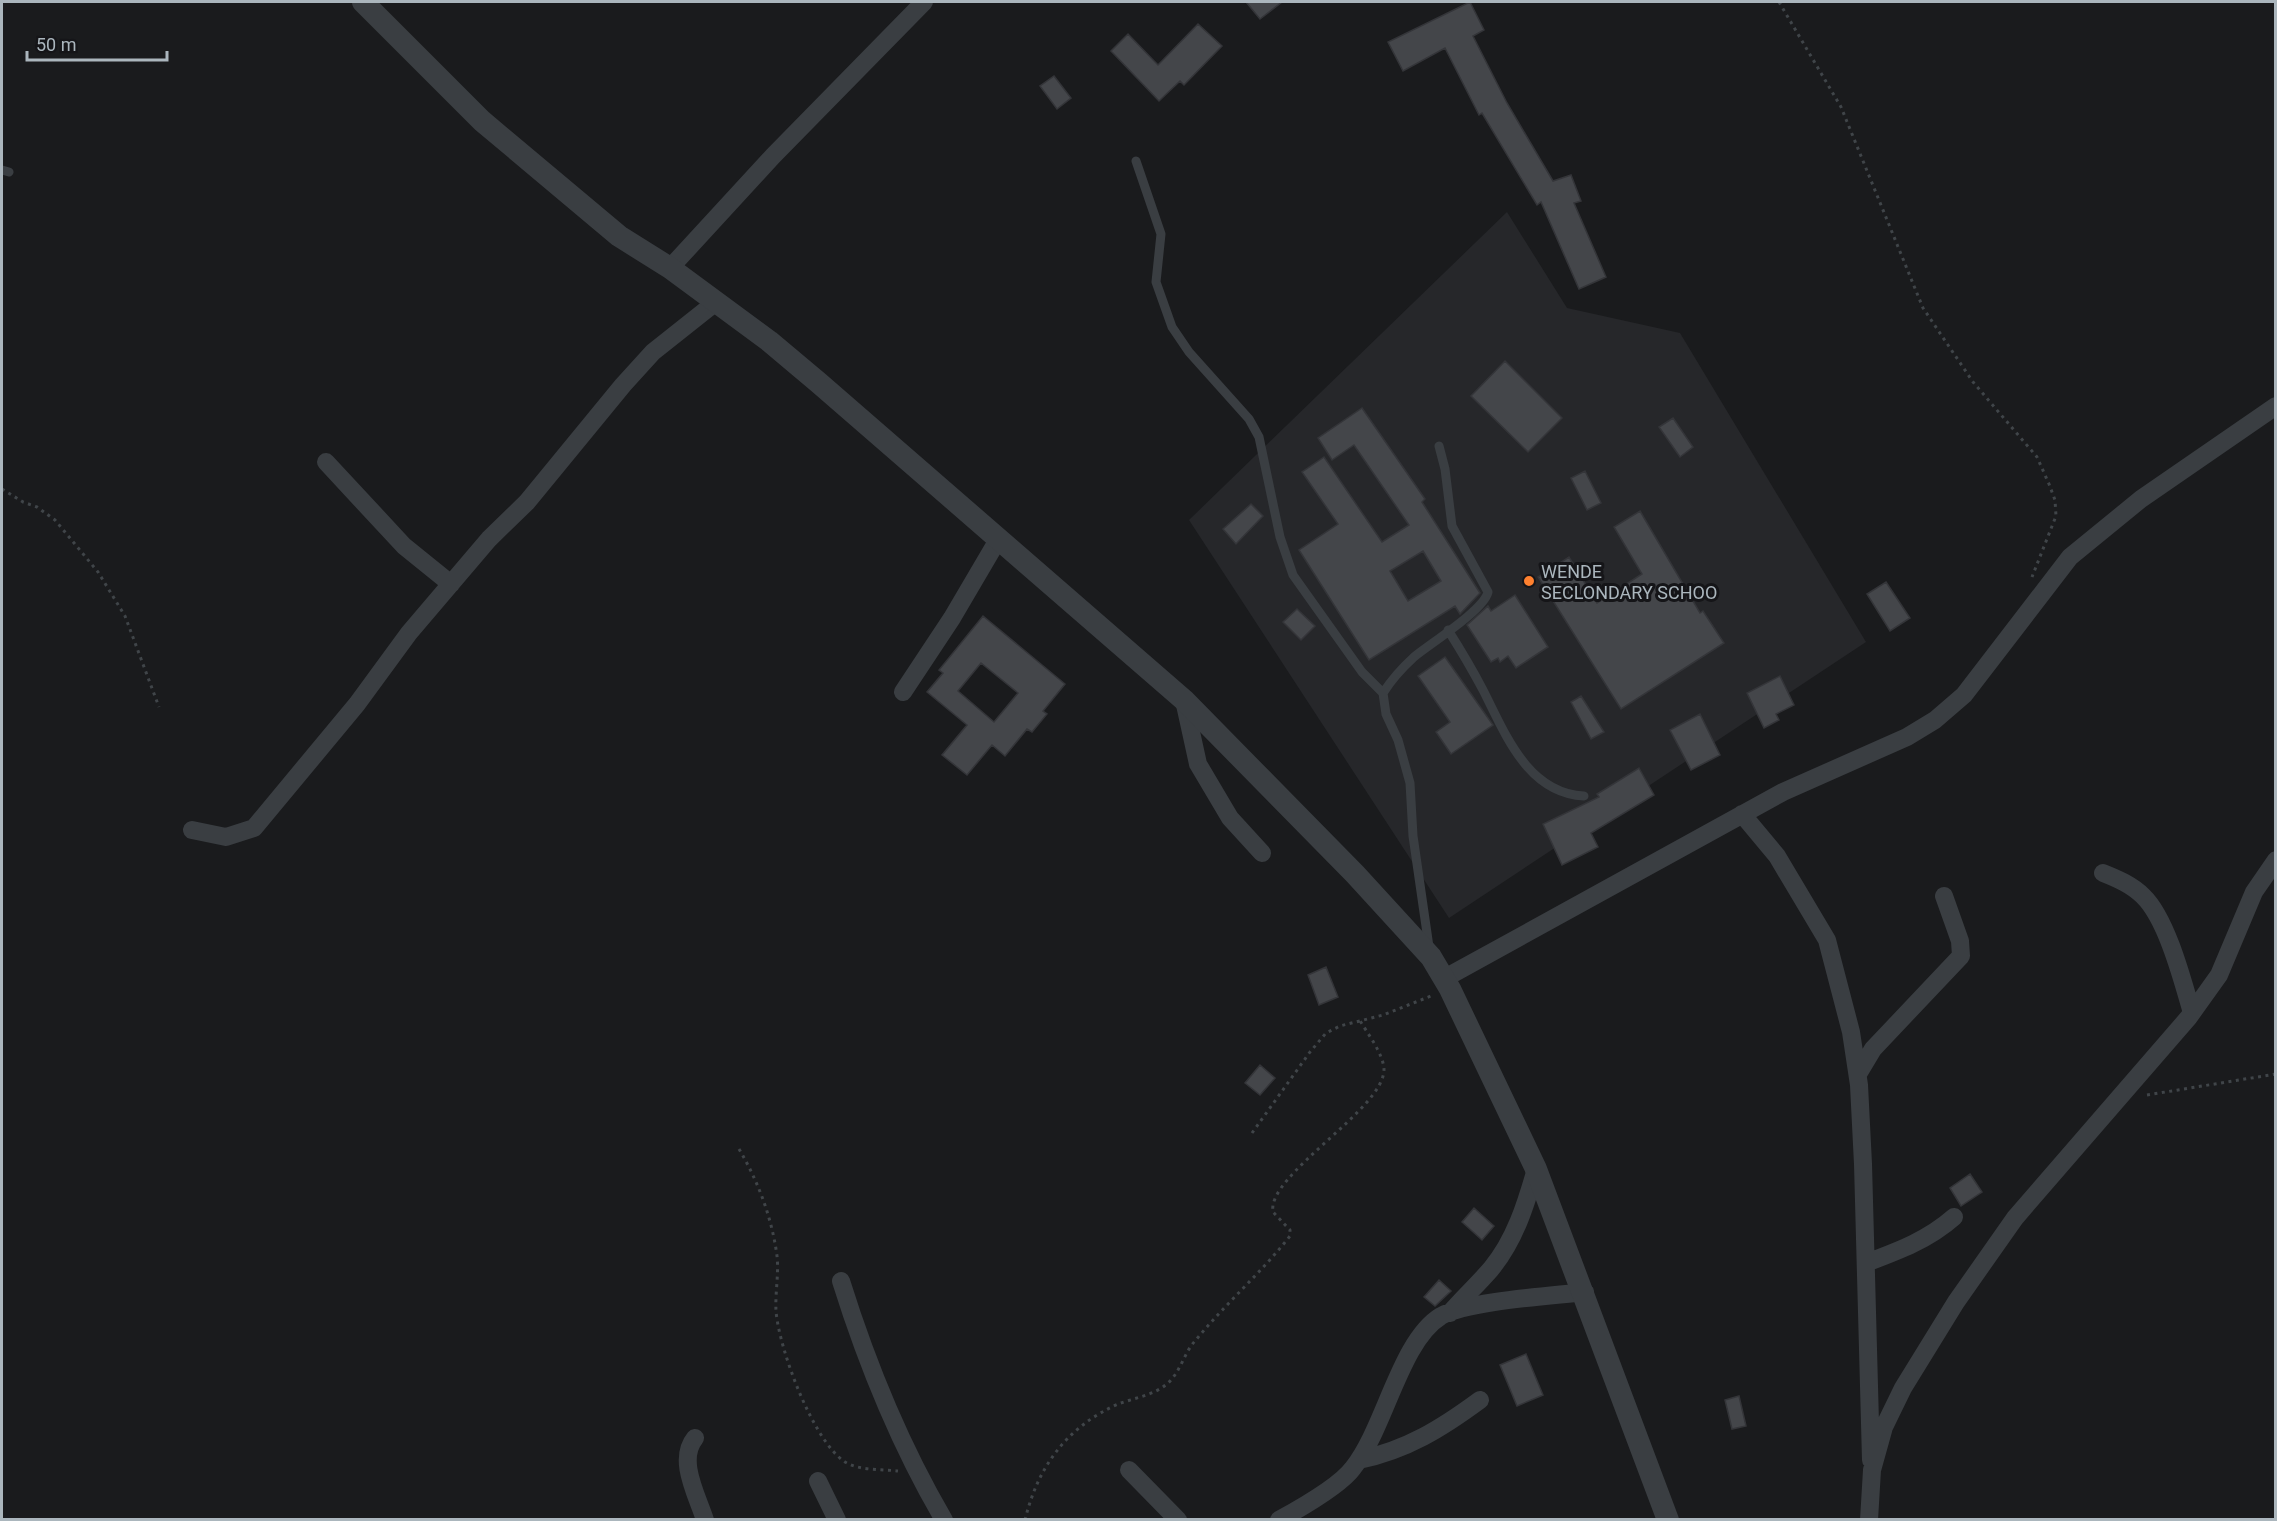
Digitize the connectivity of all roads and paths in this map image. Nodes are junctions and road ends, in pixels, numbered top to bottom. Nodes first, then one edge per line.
1 (363, 2) edge
2 (924, 2) edge
3 (1779, 2) edge
4 (1136, 161) dead end
5 (670, 268) junction
6 (716, 302) junction
7 (2276, 406) edge
8 (1439, 446) dead end
9 (326, 462) dead end
10 (2, 489) edge
11 (999, 538) junction
12 (451, 584) junction
13 (2035, 604) junction
14 (1448, 630) junction
15 (903, 692) dead end
16 (1383, 693) junction
17 (1184, 700) junction
18 (159, 707) dead end
19 (1584, 796) dead end
20 (1742, 814) junction
21 (192, 830) dead end
22 (1262, 852) dead end
23 (2276, 860) edge
24 (2103, 873) dead end
25 (1944, 896) dead end
26 (1431, 957) junction
27 (1447, 983) junction
28 (2192, 1013) junction
29 (1359, 1019) junction
30 (1858, 1074) junction
31 (2276, 1074) edge
32 (2116, 1100) junction
33 (1252, 1133) dead end
34 (739, 1149) dead end
35 (1536, 1169) junction
36 (1954, 1217) dead end
37 (1866, 1263) junction
38 (841, 1281) dead end
39 (1585, 1292) junction
40 (1450, 1313) junction
41 (1480, 1400) dead end
42 (695, 1438) dead end
43 (1359, 1460) junction
44 (1129, 1470) dead end
45 (1872, 1470) junction
46 (918, 1474) junction
47 (818, 1481) dead end
48 (1308, 1512) edge
49 (705, 1520) edge
50 (837, 1520) edge
51 (944, 1520) edge
52 (1025, 1520) edge
53 (1178, 1520) edge
54 (1279, 1520) edge
55 (1668, 1520) edge
56 (1869, 1520) edge

1 - 5 street
2 - 5 street
3 - 13 path
4 - 16 lane
5 - 6 street
6 - 11 street
6 - 12 street
7 - 13 street
8 - 14 lane
9 - 12 street
10 - 18 path
11 - 15 street
11 - 17 street
12 - 21 street
13 - 20 street
14 - 16 lane
14 - 19 lane
16 - 26 lane
17 - 22 street
17 - 26 street
20 - 27 street
20 - 30 street
23 - 28 street
24 - 28 street
25 - 30 street
26 - 27 street
27 - 29 path
27 - 35 street
28 - 32 street
29 - 33 path
29 - 52 path
30 - 37 street
31 - 32 path
32 - 45 street
34 - 46 path
35 - 39 street
35 - 40 street
36 - 37 street
37 - 45 street
38 - 46 street
39 - 40 street
39 - 55 street
40 - 43 street
41 - 43 street
42 - 49 street
43 - 48 street
44 - 53 street
45 - 56 street
46 - 51 street
47 - 50 street
48 - 54 street

